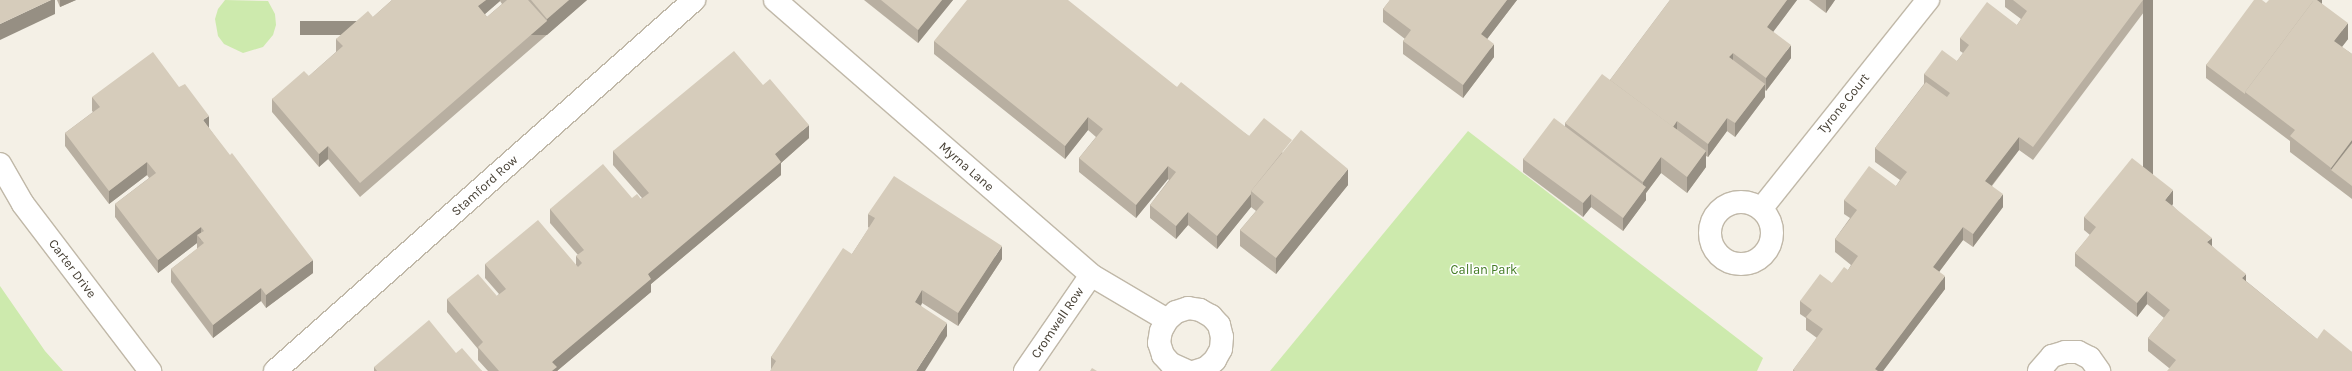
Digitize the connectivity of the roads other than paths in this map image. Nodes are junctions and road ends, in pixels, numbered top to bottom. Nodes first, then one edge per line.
1 (694, 0) edge
2 (775, 0) edge
3 (1928, 0) edge
4 (0, 164) edge
5 (1761, 209) dead end
6 (1091, 275) junction
7 (1167, 320) junction
8 (150, 371) edge
9 (275, 371) edge
10 (1025, 371) edge
11 (1187, 371) edge
12 (1196, 371) edge
13 (2039, 371) edge
14 (2099, 371) edge

1 - 9 street, Stamford Row
2 - 6 street, Myrna Lane
3 - 5 street, Tyrone Court
4 - 8 street, Carter Drive
6 - 7 street, Myrna Lane
6 - 10 street, Cromwell Row
7 - 11 street
7 - 12 street
13 - 14 street

